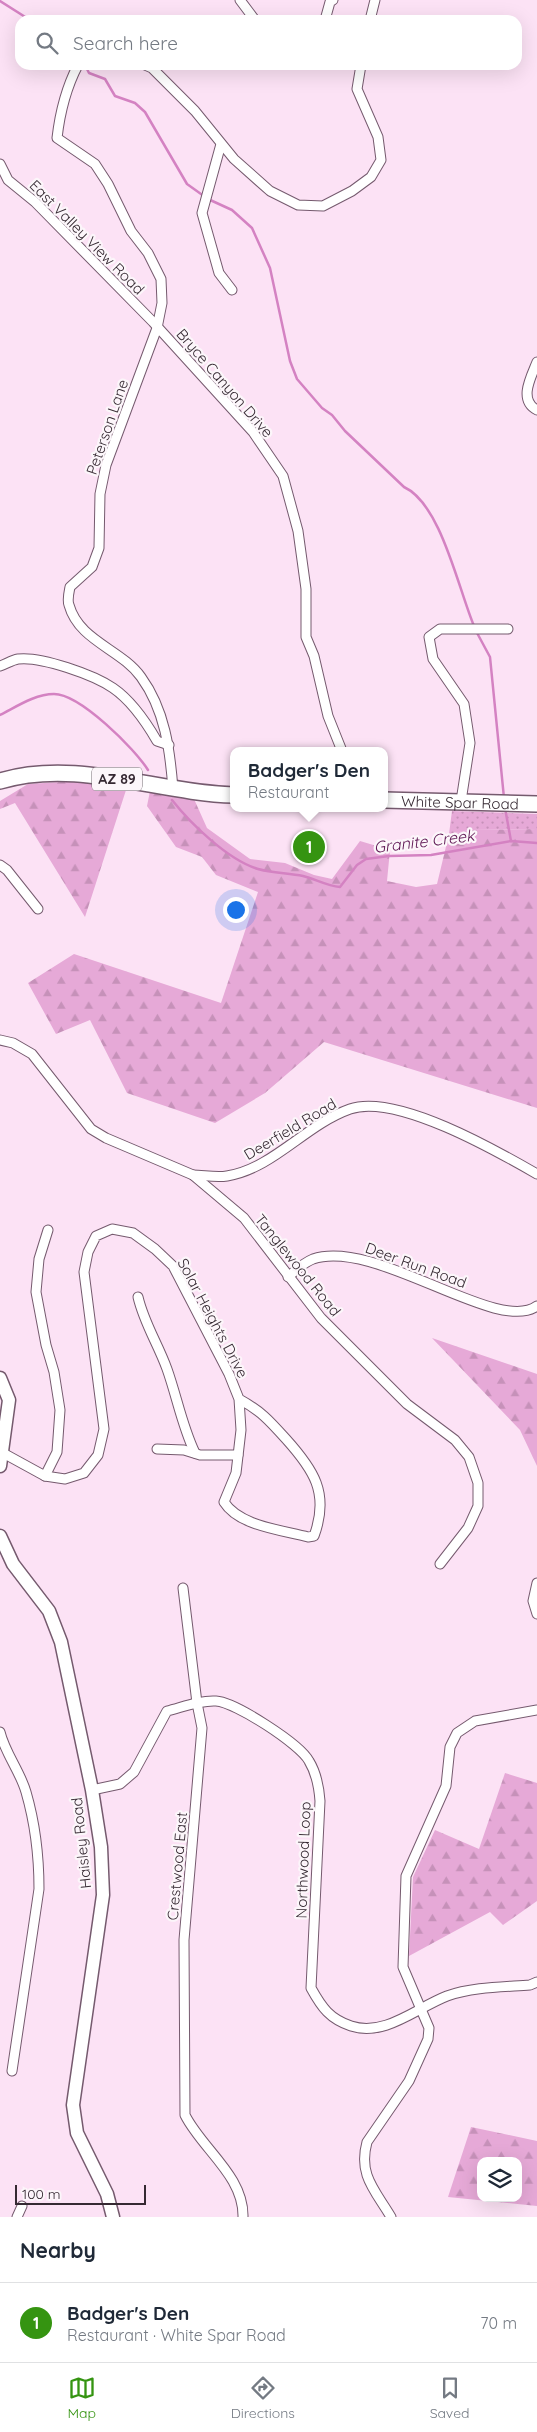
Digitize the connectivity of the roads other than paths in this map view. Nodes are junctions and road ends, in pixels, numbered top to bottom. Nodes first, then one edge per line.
1 (240, 0) edge
2 (333, 0) edge
3 (375, 0) edge
4 (251, 15) edge
5 (326, 15) edge
6 (371, 15) edge
7 (75, 70) edge
8 (154, 70) edge
9 (361, 70) edge
10 (221, 144) junction
11 (0, 164) edge
12 (232, 290) dead end
13 (157, 328) junction
14 (537, 362) edge
15 (537, 410) edge
16 (508, 630) dead end
17 (0, 666) edge
18 (169, 745) junction
19 (340, 747) edge
20 (0, 781) edge
21 (173, 789) junction
22 (230, 795) edge
23 (388, 800) edge
24 (462, 801) junction
25 (537, 804) edge
26 (0, 865) edge
27 (38, 909) dead end
28 (0, 1040) edge
29 (537, 1174) edge
30 (192, 1175) junction
31 (48, 1230) dead end
32 (288, 1277) junction
33 (138, 1297) dead end
34 (537, 1306) edge
35 (0, 1378) edge
36 (239, 1399) junction
37 (156, 1449) dead end
38 (3, 1453) junction
39 (195, 1453) junction
40 (238, 1455) junction
41 (0, 1466) edge
42 (45, 1476) junction
43 (0, 1536) edge
44 (440, 1564) dead end
45 (537, 1583) edge
46 (183, 1588) dead end
47 (537, 1614) edge
48 (197, 1703) junction
49 (537, 1710) edge
50 (0, 1732) edge
51 (92, 1790) junction
52 (537, 1982) edge
53 (420, 2009) junction
54 (12, 2071) dead end
55 (22, 2206) dead end
56 (17, 2217) edge
57 (113, 2217) edge
58 (243, 2217) edge
59 (391, 2217) edge

1 - 4 street
2 - 5 street
3 - 6 street
7 - 13 street, Bryce Canyon Drive
8 - 10 street
9 - 10 street
10 - 12 street
11 - 13 street, East Valley View Road
13 - 18 street, Peterson Lane
13 - 19 street, Bryce Canyon Drive
14 - 15 street
16 - 24 street
17 - 18 street
18 - 21 street, Peterson Lane
20 - 21 main road, AZ 89
21 - 22 main road, AZ 89
23 - 24 main road, White Spar Road
24 - 25 main road, White Spar Road
26 - 27 street
28 - 30 street, Tanglewood Road
29 - 30 street, Deerfield Road
30 - 32 street, Tanglewood Road
31 - 42 street
32 - 34 street, Deer Run Road
32 - 44 street, Tanglewood Road
33 - 39 street
35 - 38 street
36 - 40 street
36 - 40 street, Solar Heights Drive
36 - 42 street, Solar Heights Drive
37 - 39 street
38 - 41 street
38 - 42 street, Solar Heights Drive
39 - 40 street
43 - 51 street, Haisley Road
45 - 47 street
46 - 48 street, Crestwood East
48 - 51 street, Northwood Loop
48 - 53 street, Northwood Loop
48 - 58 street, Crestwood East
49 - 53 street
50 - 54 street
51 - 57 street, Haisley Road
52 - 53 street, Northwood Loop
53 - 59 street
55 - 56 street

